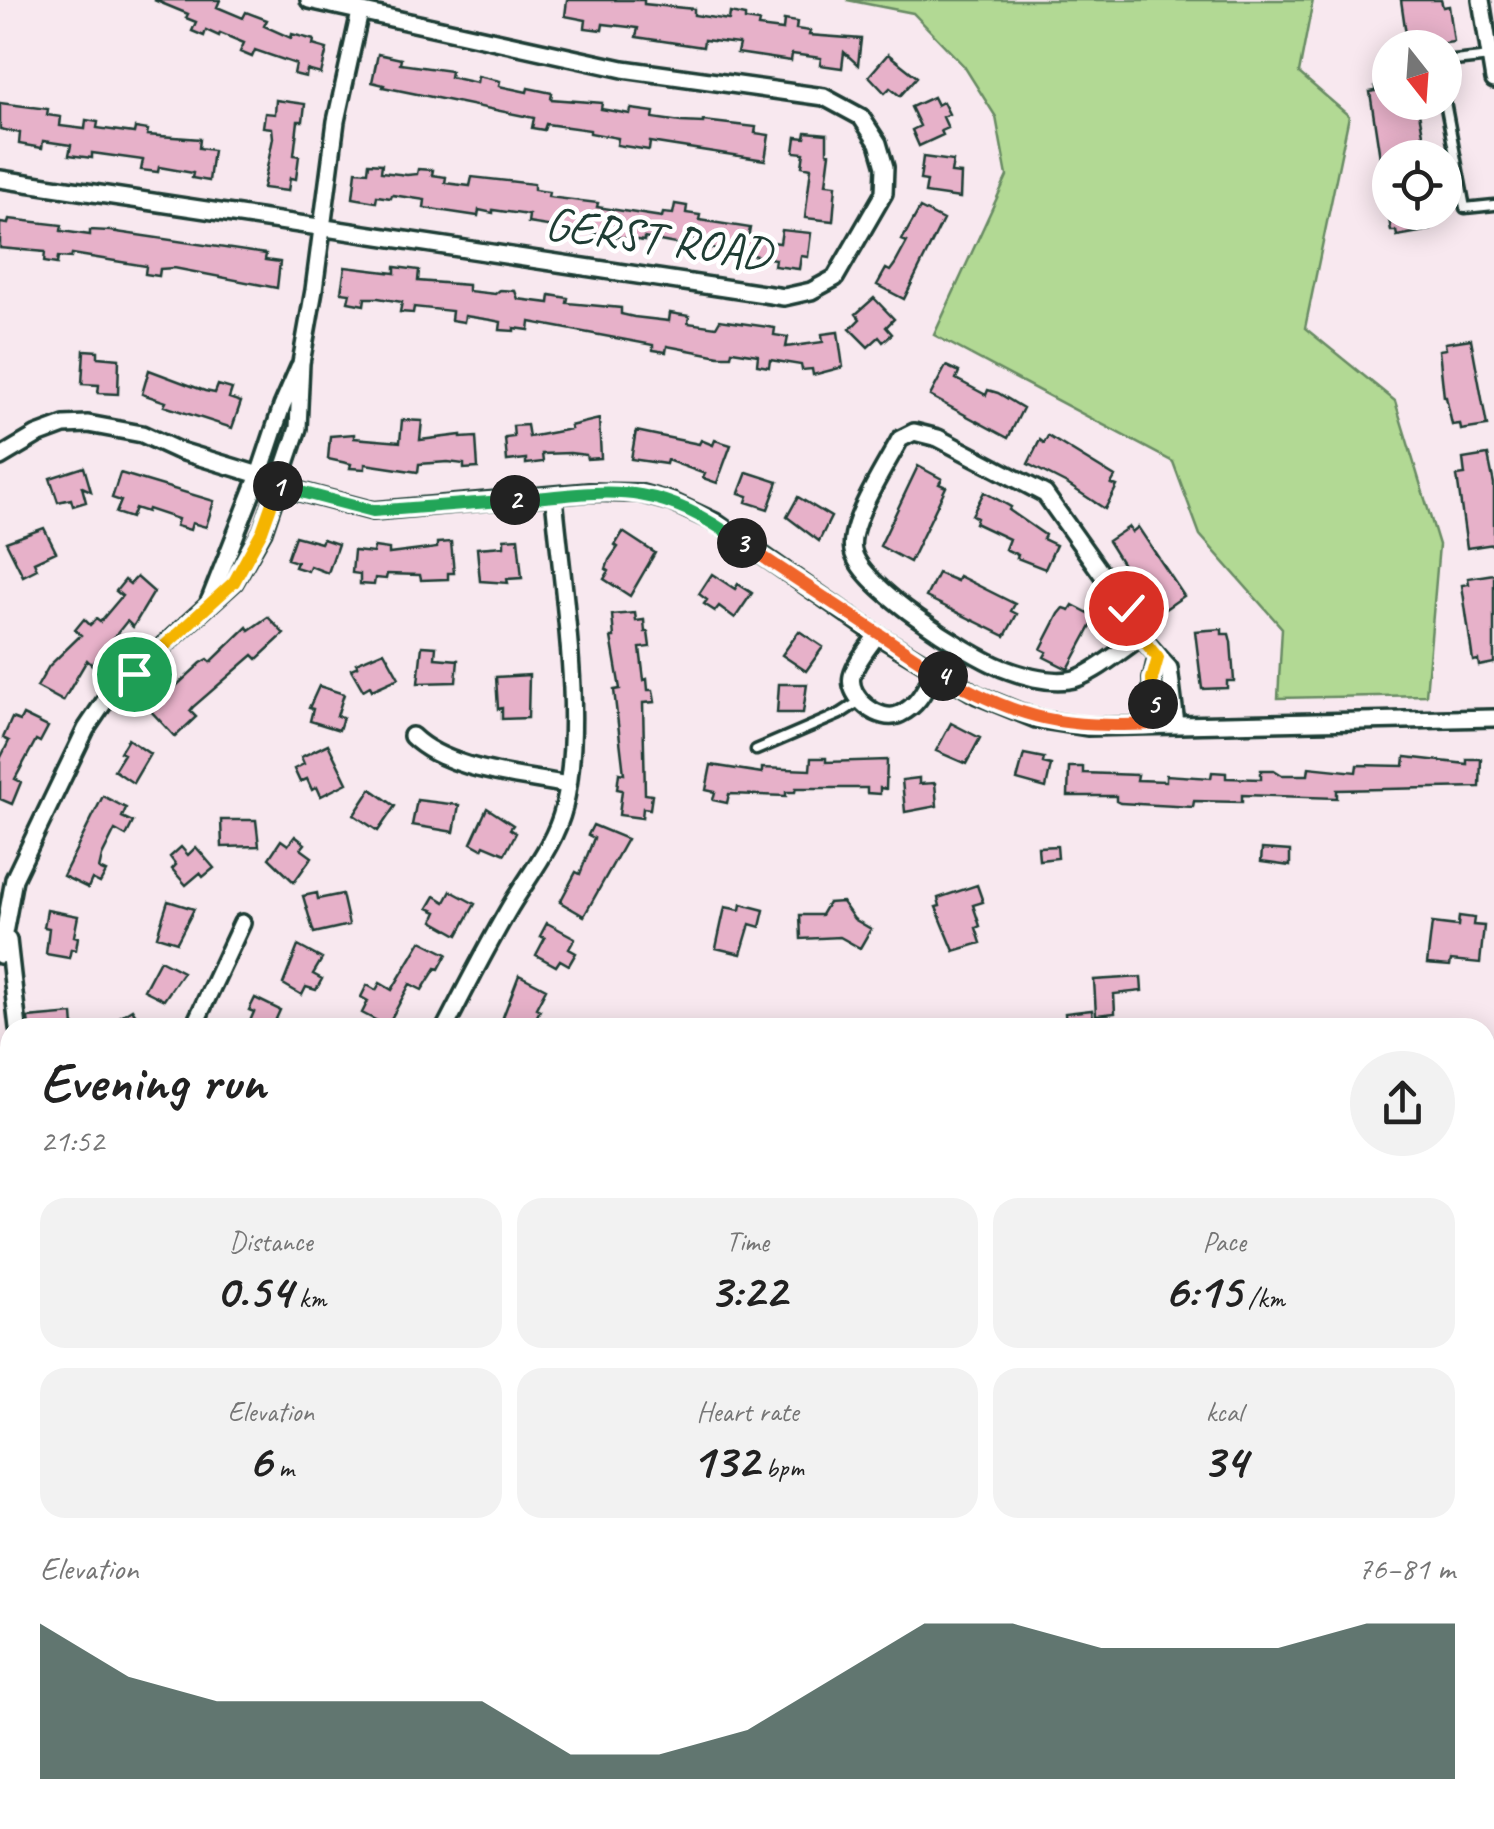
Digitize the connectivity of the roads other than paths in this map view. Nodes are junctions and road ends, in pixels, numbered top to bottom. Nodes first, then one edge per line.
1 (310, 0) edge
2 (1481, 0) edge
3 (360, 12) junction
4 (1490, 57) junction
5 (1462, 60) edge
6 (1494, 80) edge
7 (1448, 120) edge
8 (0, 179) edge
9 (1494, 205) edge
10 (322, 226) junction
11 (301, 363) junction
12 (0, 457) edge
13 (259, 475) junction
14 (278, 486) junction
15 (554, 496) junction
16 (206, 609) junction
17 (877, 635) junction
18 (1141, 637) junction
19 (1158, 658) junction
20 (934, 672) junction
21 (860, 701) junction
22 (1494, 718) edge
23 (1154, 724) junction
24 (1176, 724) junction
25 (412, 736) dead end
26 (756, 750) dead end
27 (567, 785) junction
28 (6, 922) junction
29 (242, 924) dead end
30 (0, 954) edge
31 (17, 1018) edge
32 (198, 1018) edge
33 (450, 1018) edge

1 - 3 street, GERST ROAD
2 - 4 street
3 - 10 street
3 - 10 street, GERST ROAD
4 - 5 lane
4 - 6 street
7 - 9 lane
8 - 10 street, GERST ROAD
10 - 11 street
11 - 13 street
11 - 14 street
12 - 13 street
13 - 14 street
13 - 16 street
14 - 15 street
14 - 16 street
15 - 17 street
15 - 27 street
16 - 28 street
17 - 20 street
17 - 21 street
18 - 18 street
18 - 19 street
19 - 23 street
19 - 24 street
20 - 21 street
20 - 23 street
21 - 26 lane
22 - 24 street
23 - 24 street
25 - 27 street
27 - 33 street
28 - 30 street
28 - 31 street
29 - 32 street

